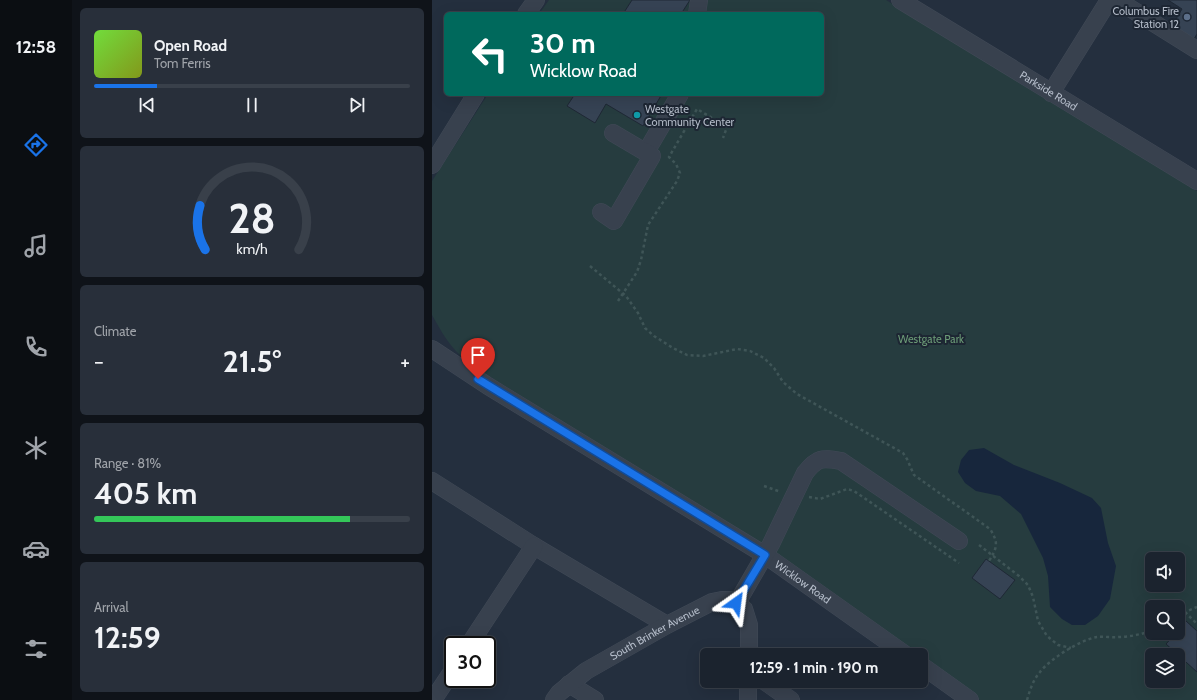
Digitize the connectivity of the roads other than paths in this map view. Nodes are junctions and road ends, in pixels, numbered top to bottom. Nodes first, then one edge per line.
1 (536, 0) edge
2 (699, 0) edge
3 (900, 0) edge
4 (1109, 0) edge
5 (1117, 0) edge
6 (527, 12) edge
7 (697, 12) edge
8 (1197, 50) edge
9 (1052, 93) junction
10 (475, 96) edge
11 (679, 96) edge
12 (613, 133) dead end
13 (646, 152) junction
14 (432, 165) edge
15 (1197, 181) edge
16 (601, 212) dead end
17 (432, 349) edge
18 (432, 481) edge
19 (959, 541) dead end
20 (534, 546) junction
21 (765, 555) junction
22 (736, 603) junction
23 (666, 625) junction
24 (475, 636) edge
25 (749, 648) edge
26 (896, 648) edge
27 (928, 670) edge
28 (444, 684) edge
29 (569, 684) junction
30 (748, 688) edge
31 (774, 688) edge
32 (433, 700) edge
33 (554, 700) edge
34 (595, 700) edge
35 (748, 700) edge
36 (790, 700) edge
37 (970, 700) edge

1 - 6 street
2 - 7 street
3 - 9 street, Parkside Road
4 - 9 street
5 - 8 street
9 - 15 street, Parkside Road
10 - 14 street
11 - 13 street
12 - 13 street
13 - 16 street
17 - 21 street, Wicklow Road
18 - 20 street
19 - 21 street
20 - 23 street
20 - 24 street
21 - 22 street
21 - 26 street, Wicklow Road
22 - 23 street, South Brinker Avenue
22 - 25 street
23 - 29 street, South Brinker Avenue
27 - 37 street
28 - 32 street
29 - 33 street, South Brinker Avenue
29 - 34 street
30 - 35 street
31 - 36 street

